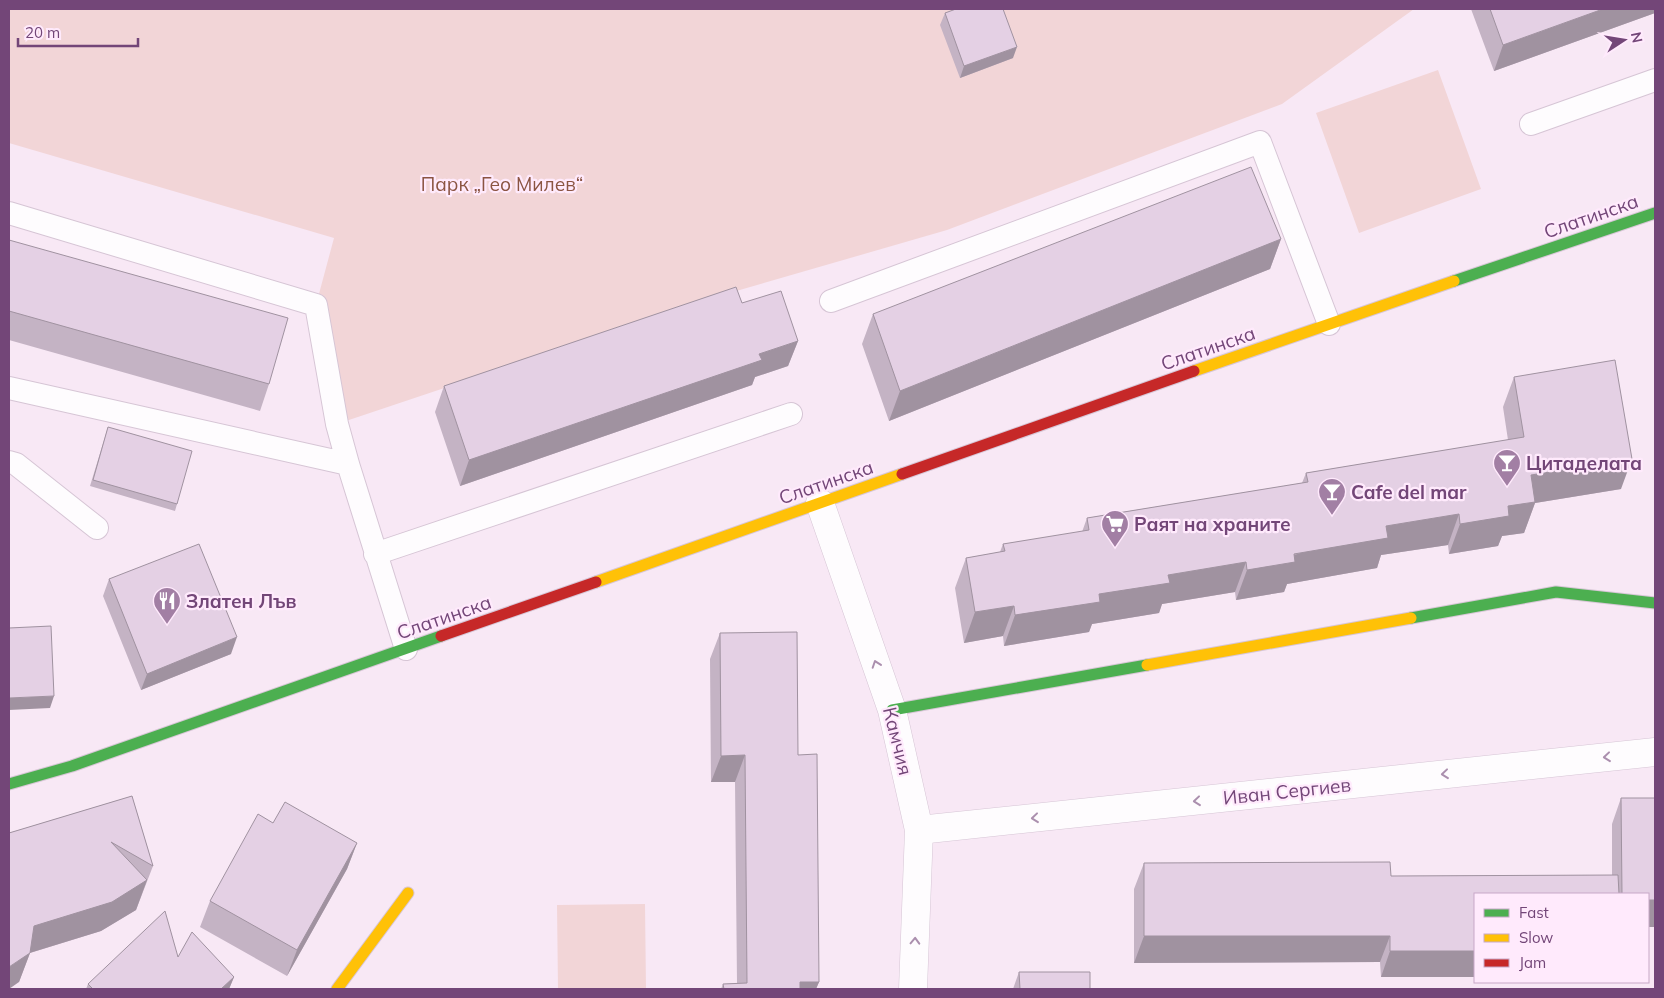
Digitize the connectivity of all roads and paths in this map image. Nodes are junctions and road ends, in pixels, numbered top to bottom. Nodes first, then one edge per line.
1 (1655, 80) edge
2 (1531, 124) dead end
3 (9, 213) edge
4 (1655, 213) edge
5 (832, 301) dead end
6 (1329, 324) junction
7 (9, 388) edge
8 (791, 414) dead end
9 (9, 462) edge
10 (348, 464) junction
11 (820, 503) junction
12 (97, 528) dead end
13 (375, 554) junction
14 (1655, 602) edge
15 (406, 649) junction
16 (892, 710) junction
17 (1655, 752) edge
18 (9, 784) edge
19 (919, 830) junction
20 (408, 893) dead end
21 (337, 989) edge
22 (913, 989) edge

1 - 2 lane
3 - 10 lane
4 - 6 street, Слатинска
5 - 6 lane
6 - 11 street, Слатинска
7 - 10 lane
8 - 13 lane
9 - 12 lane
10 - 13 lane
11 - 15 street, Слатинска
16 -> 11 street, Камчия
13 - 15 lane
14 - 16 street
15 - 18 street, Слатинска
16 - 19 street, Камчия
17 -> 19 street, Иван Сергиев
22 -> 19 street, Камчия
20 - 21 street

